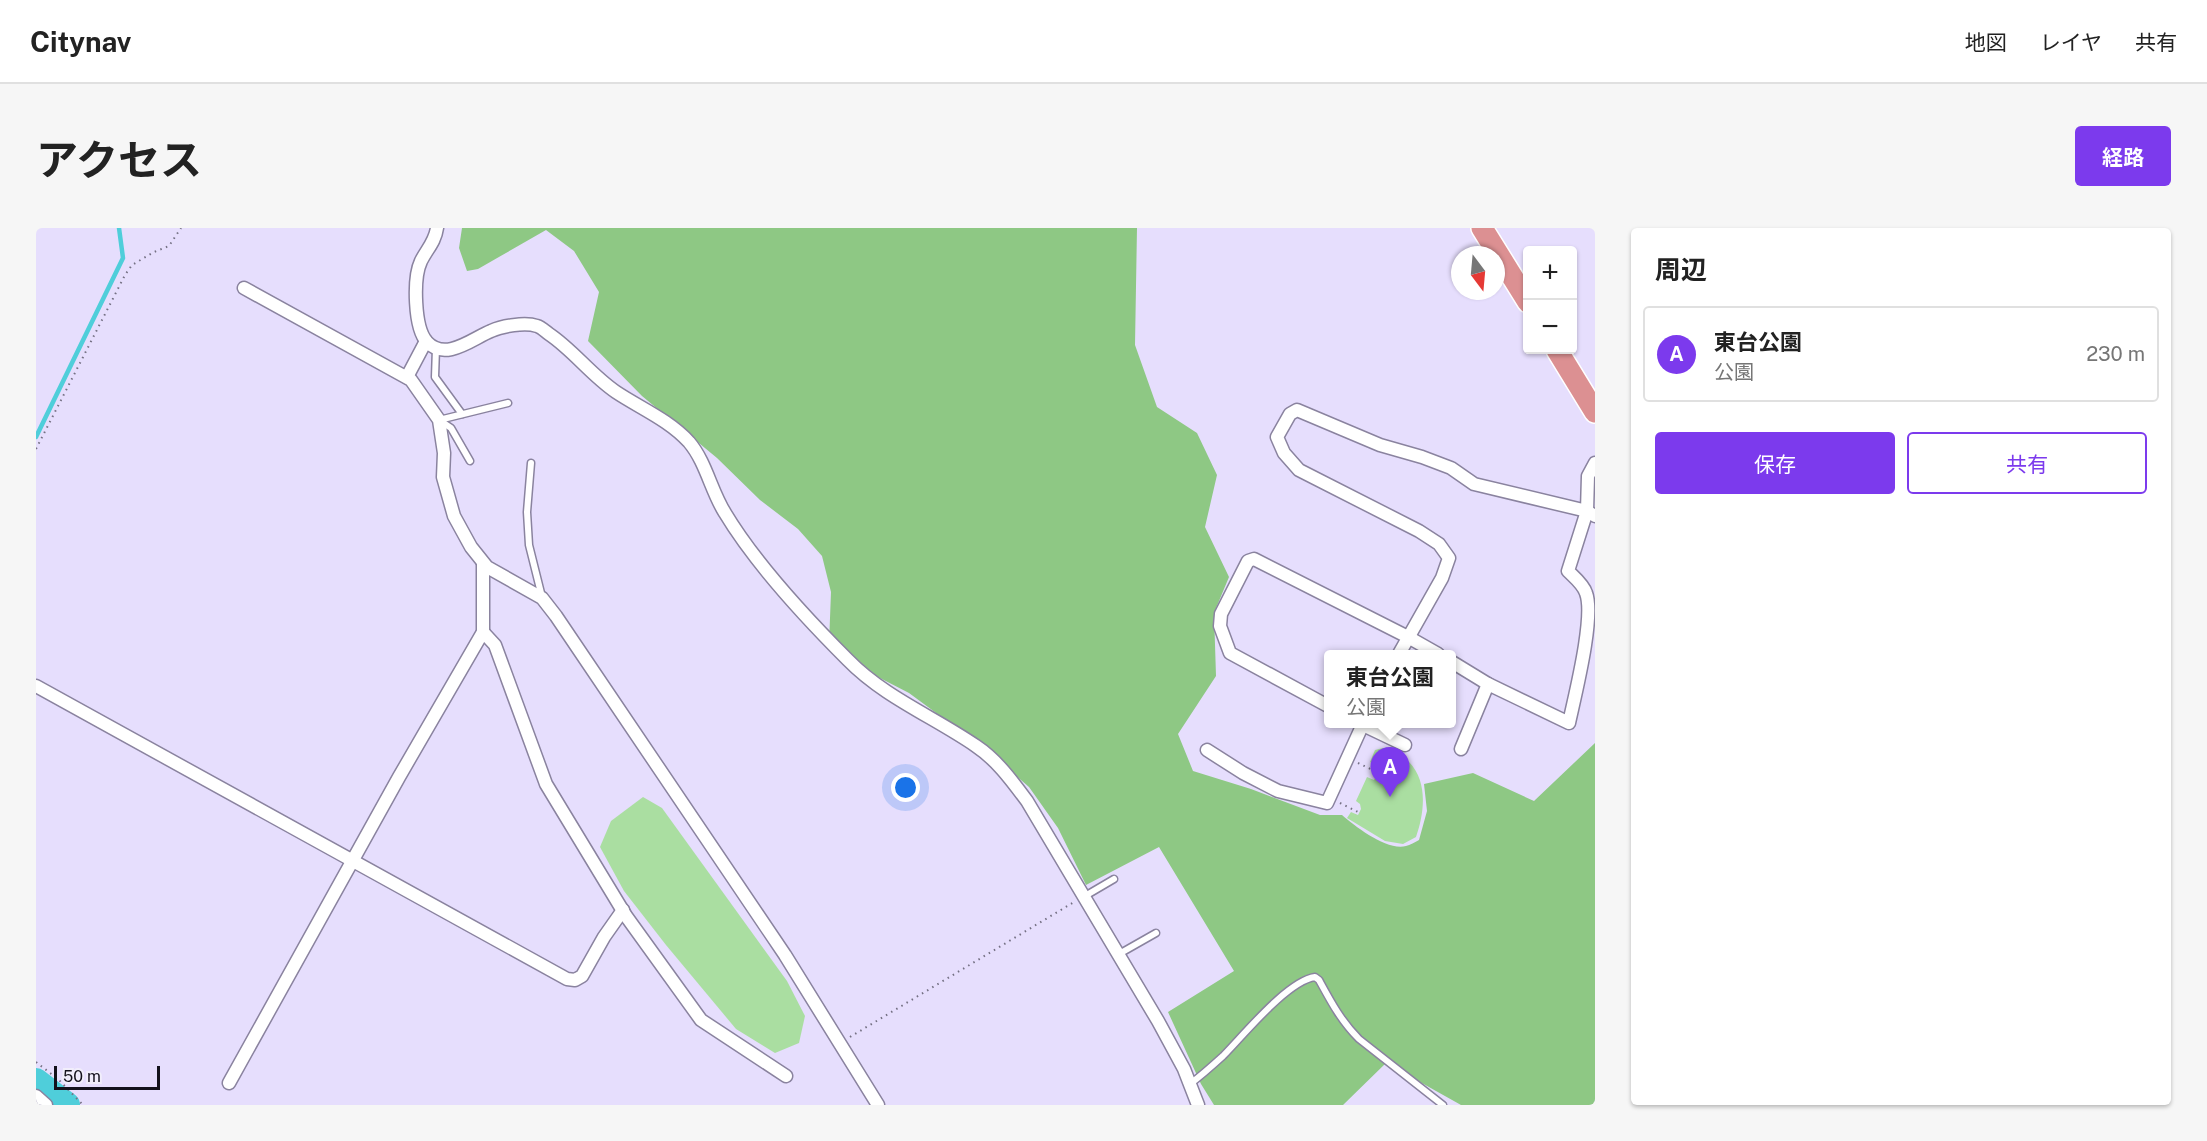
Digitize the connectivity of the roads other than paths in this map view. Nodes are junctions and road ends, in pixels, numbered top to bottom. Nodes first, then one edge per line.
1 (437, 228) edge
2 (1482, 228) edge
3 (244, 288) dead end
4 (1526, 300) edge
5 (431, 344) junction
6 (1559, 354) edge
7 (407, 377) junction
8 (508, 403) dead end
9 (1595, 412) edge
10 (462, 414) junction
11 (440, 420) junction
12 (470, 461) dead end
13 (531, 463) dead end
14 (1595, 463) edge
15 (1591, 514) edge
16 (483, 564) junction
17 (542, 598) junction
18 (483, 632) junction
19 (1408, 637) junction
20 (1401, 650) edge
21 (1431, 650) edge
22 (1456, 665) edge
23 (1488, 684) junction
24 (36, 686) edge
25 (1324, 703) edge
26 (1360, 728) edge
27 (1370, 728) edge
28 (1405, 745) dead end
29 (1461, 749) dead end
30 (1207, 750) dead end
31 (353, 861) junction
32 (1114, 879) dead end
33 (1085, 896) junction
34 (623, 910) junction
35 (1156, 933) dead end
36 (1119, 954) junction
37 (786, 1076) dead end
38 (229, 1083) dead end
39 (1190, 1084) junction
40 (36, 1096) edge
41 (46, 1105) edge
42 (878, 1105) edge
43 (1198, 1105) edge
44 (1443, 1105) edge

1 - 5 street
2 - 4 highway
3 - 7 street
5 - 7 street
5 - 10 lane
5 - 33 street
6 - 9 highway
7 - 11 street
8 - 10 lane
10 - 11 lane
11 - 12 lane
11 - 16 street
13 - 17 lane
14 - 15 street
15 - 19 street
15 - 23 street
16 - 17 street
16 - 18 street
17 - 42 street
18 - 31 street
18 - 34 street
19 - 20 street
19 - 21 street
19 - 25 street
22 - 23 street
23 - 29 street
24 - 31 street
26 - 30 street
27 - 28 street
31 - 34 street
31 - 38 street
32 - 33 lane
33 - 36 street
34 - 37 street
35 - 36 lane
36 - 39 street
39 - 43 street
39 - 44 lane
40 - 41 street

